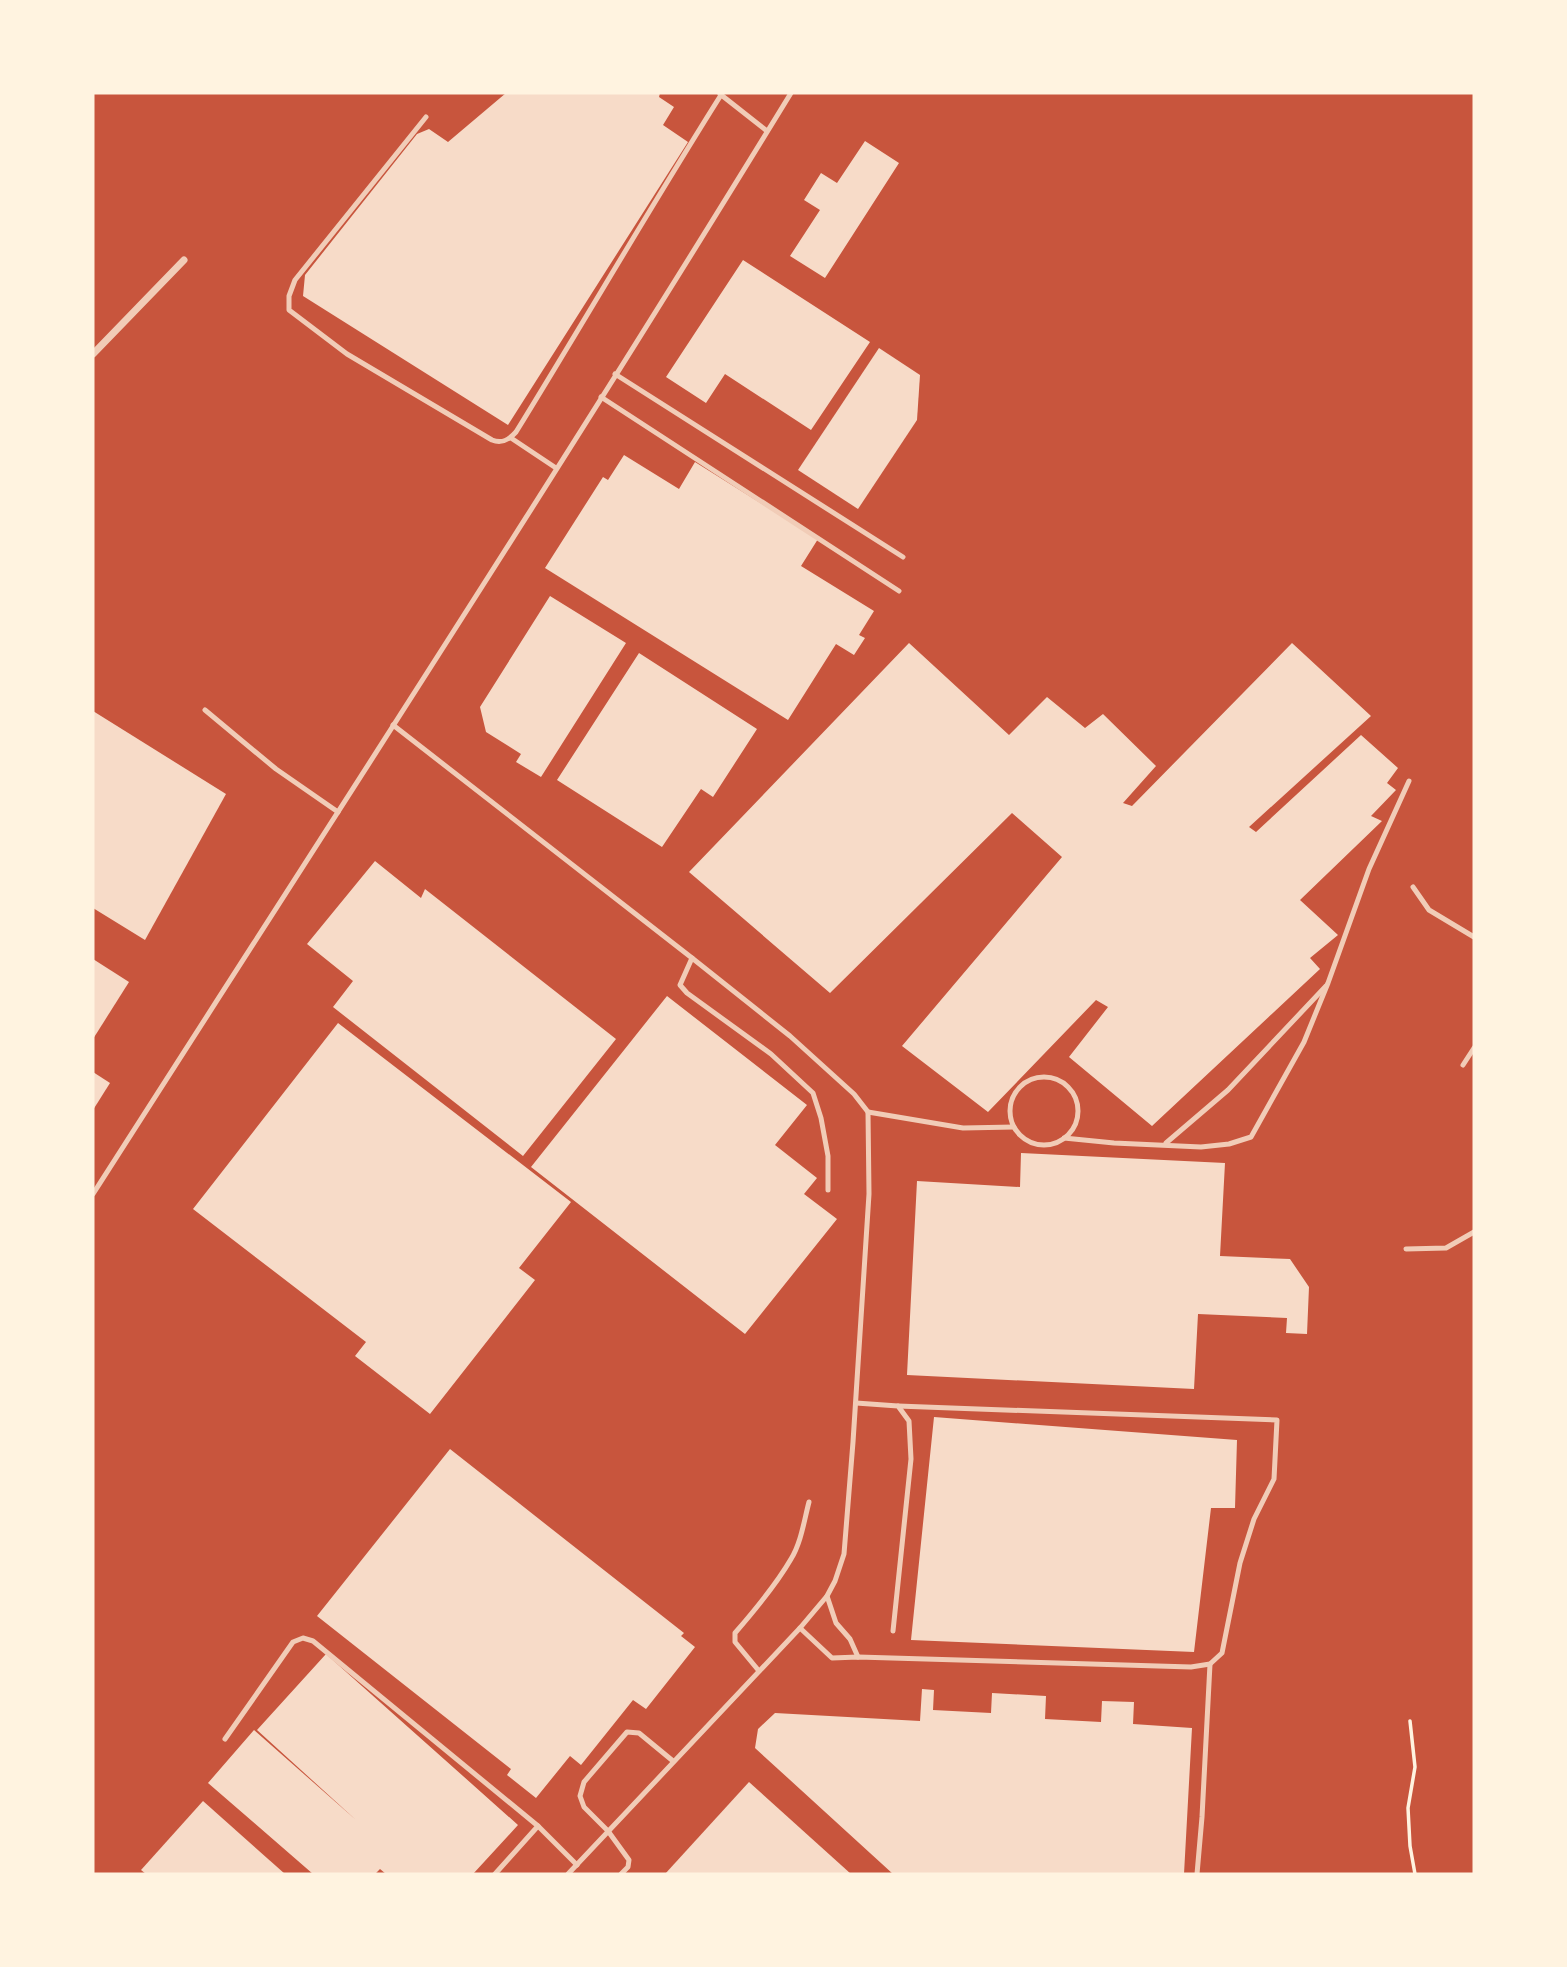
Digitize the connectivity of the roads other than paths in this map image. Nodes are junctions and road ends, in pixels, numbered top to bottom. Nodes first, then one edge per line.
1 (791, 93) edge
2 (719, 94) edge
3 (426, 117) dead end
4 (767, 131) junction
5 (184, 260) dead end
6 (93, 354) edge
7 (615, 374) junction
8 (601, 397) junction
9 (511, 438) junction
10 (556, 468) junction
11 (903, 557) dead end
12 (900, 591) dead end
13 (205, 710) dead end
14 (393, 725) junction
15 (1409, 781) dead end
16 (338, 812) junction
17 (1413, 887) dead end
18 (1474, 937) edge
19 (692, 958) junction
20 (1328, 984) junction
21 (1474, 1048) edge
22 (1463, 1065) dead end
23 (868, 1112) junction
24 (1014, 1127) junction
25 (1064, 1138) junction
26 (1165, 1144) junction
27 (828, 1190) dead end
28 (93, 1194) edge
29 (1474, 1232) edge
30 (1406, 1249) dead end
31 (856, 1403) junction
32 (898, 1406) junction
33 (809, 1502) dead end
34 (827, 1596) junction
35 (800, 1628) junction
36 (893, 1630) dead end
37 (858, 1657) junction
38 (1210, 1664) junction
39 (759, 1671) junction
40 (225, 1739) dead end
41 (673, 1761) junction
42 (538, 1826) junction
43 (608, 1831) junction
44 (577, 1865) junction
45 (495, 1874) edge
46 (568, 1874) edge
47 (621, 1874) edge
48 (1197, 1874) edge

1 - 4 lane
2 - 4 lane
2 - 9 lane
3 - 9 lane
4 - 7 lane
5 - 6 street
7 - 8 lane
7 - 11 lane
8 - 10 lane
8 - 12 lane
9 - 10 lane
10 - 14 lane
13 - 16 lane
14 - 16 lane
14 - 19 lane
15 - 20 lane
16 - 28 lane
17 - 18 lane
19 - 23 lane
19 - 27 lane
20 - 26 lane
20 - 26 lane
21 - 22 lane
23 - 24 lane
23 - 31 lane
24 - 25 lane
24 - 25 lane
25 - 26 lane
29 - 30 lane
31 - 32 lane
31 - 34 lane
32 - 36 lane
32 - 38 lane
33 - 39 lane
34 - 35 lane
34 - 37 lane
35 - 37 lane
35 - 39 lane
37 - 38 lane
38 - 48 lane
39 - 41 lane
40 - 42 lane
41 - 43 lane
41 - 43 lane
42 - 44 lane
42 - 45 lane
43 - 44 lane
43 - 47 lane
44 - 46 lane

